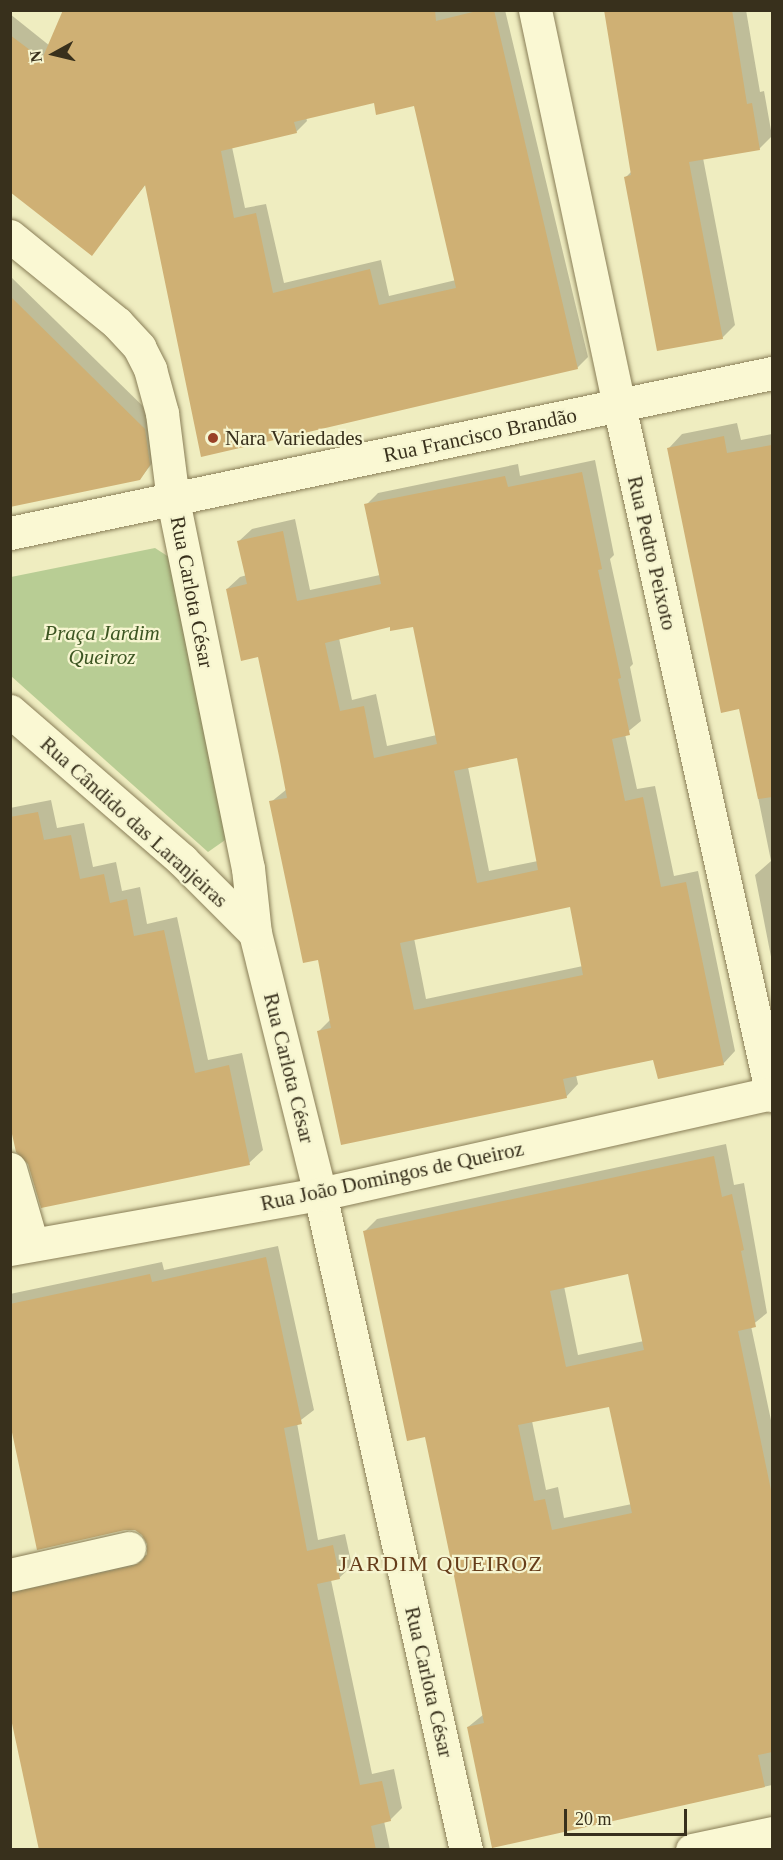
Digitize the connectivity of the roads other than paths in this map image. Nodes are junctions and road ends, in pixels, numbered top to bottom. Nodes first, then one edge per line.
1 (536, 10) edge
2 (10, 236) edge
3 (772, 373) edge
4 (619, 405) junction
5 (173, 500) junction
6 (10, 533) edge
7 (10, 711) edge
8 (255, 933) junction
9 (772, 1094) edge
10 (10, 1168) edge
11 (320, 1194) junction
12 (21, 1247) edge
13 (129, 1548) dead end
14 (10, 1575) edge
15 (772, 1833) edge
16 (466, 1850) edge
17 (692, 1850) edge

1 - 4 street, Rua Pedro Peixoto
2 - 5 street, Rua Carlota César
3 - 4 street, Rua Francisco Brandão
4 - 5 street, Rua Francisco Brandão
4 - 9 street, Rua Pedro Peixoto
5 - 6 street, Rua Francisco Brandão
5 - 8 street, Rua Carlota César
7 - 8 street, Rua Cândido das Laranjeiras
8 - 11 street, Rua Carlota César
9 - 11 street, Rua João Domingos de Queiroz
10 - 12 street
11 - 12 street, Rua João Domingos de Queiroz
11 - 16 street, Rua Carlota César
13 - 14 street
15 - 17 street

